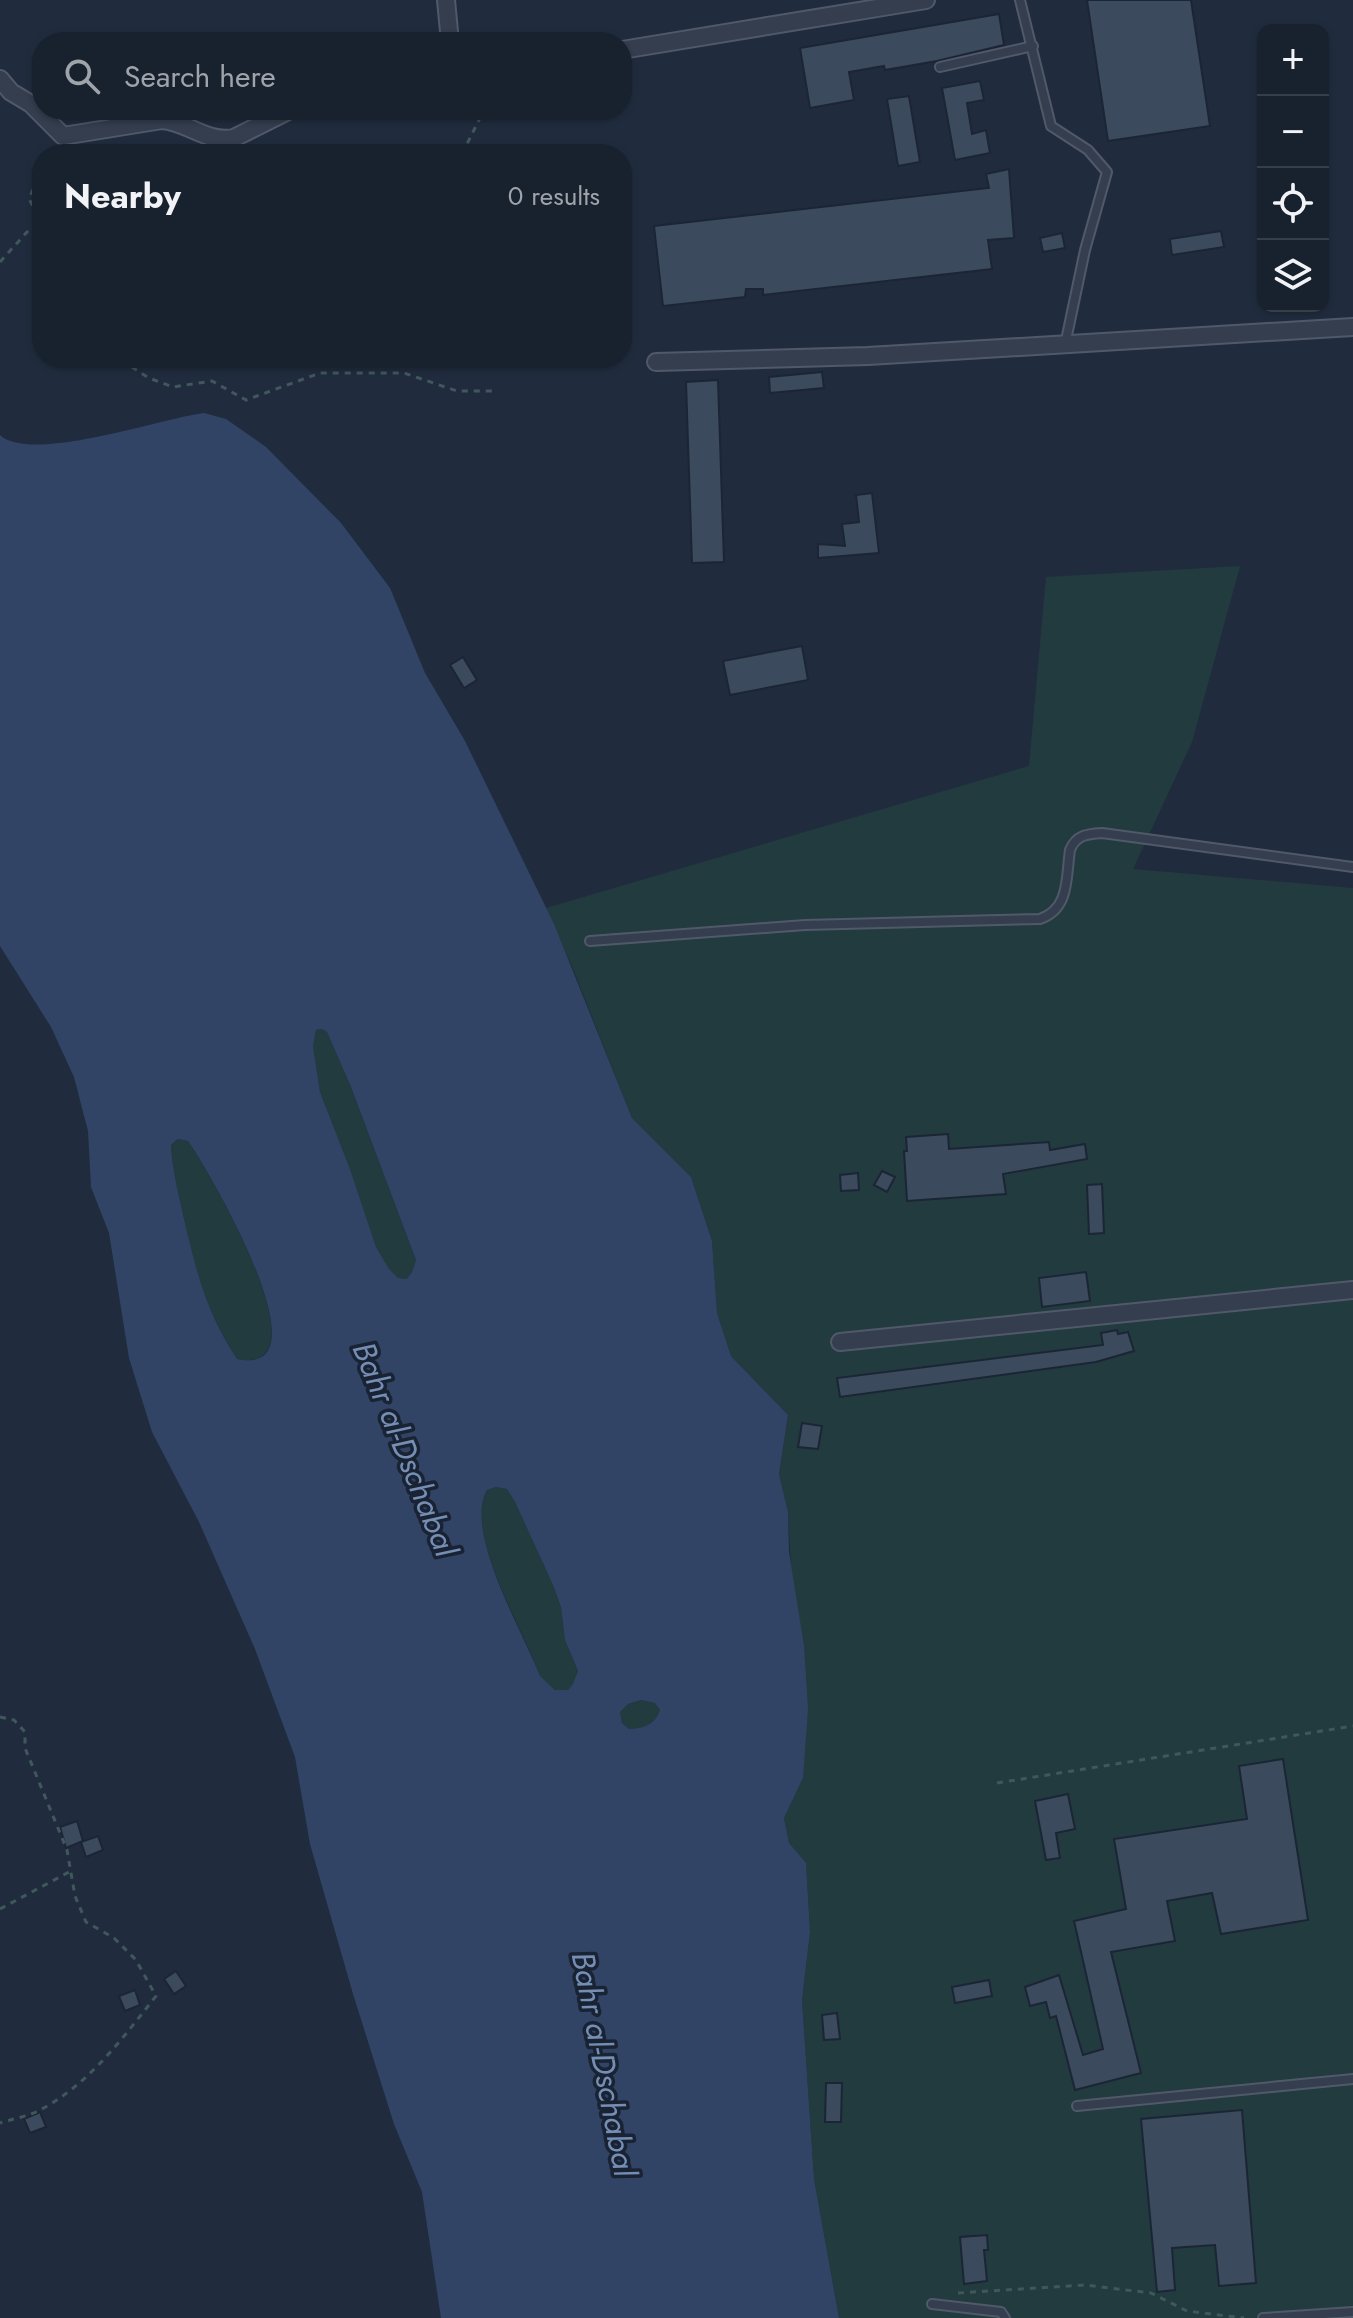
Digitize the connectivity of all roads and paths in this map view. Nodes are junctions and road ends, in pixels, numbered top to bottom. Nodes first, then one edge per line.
1 (446, 0) edge
2 (926, 0) edge
3 (1020, 0) edge
4 (449, 32) edge
5 (1033, 46) junction
6 (632, 48) edge
7 (940, 67) dead end
8 (0, 79) edge
9 (32, 105) edge
10 (47, 120) edge
11 (162, 120) edge
12 (162, 120) edge
13 (270, 120) edge
14 (479, 120) edge
15 (467, 144) edge
16 (32, 232) edge
17 (0, 262) edge
18 (1353, 327) edge
19 (1065, 346) junction
20 (656, 362) dead end
21 (133, 368) edge
22 (497, 391) dead end
23 (1353, 867) edge
24 (590, 941) dead end
25 (1353, 1290) edge
26 (840, 1342) dead end
27 (0, 1717) edge
28 (1353, 1726) edge
29 (997, 1783) dead end
30 (69, 1872) junction
31 (0, 1909) edge
32 (1353, 2079) edge
33 (1077, 2106) dead end
34 (0, 2123) edge
35 (932, 2304) joint
36 (1353, 2312) edge
37 (1005, 2318) edge
38 (1244, 2318) edge
39 (1263, 2318) edge

1 - 4 street
2 - 6 street
3 - 5 lane
5 - 7 lane
5 - 19 lane
8 - 9 street
10 - 11 street
12 - 13 street
14 - 15 path
16 - 17 path
18 - 19 street
19 - 20 street
21 - 22 path
23 - 24 lane
25 - 26 street
27 - 30 path
28 - 29 path
30 - 31 path
30 - 34 path
32 - 33 lane
35 - 37 lane
35 - 38 path
36 - 39 lane

